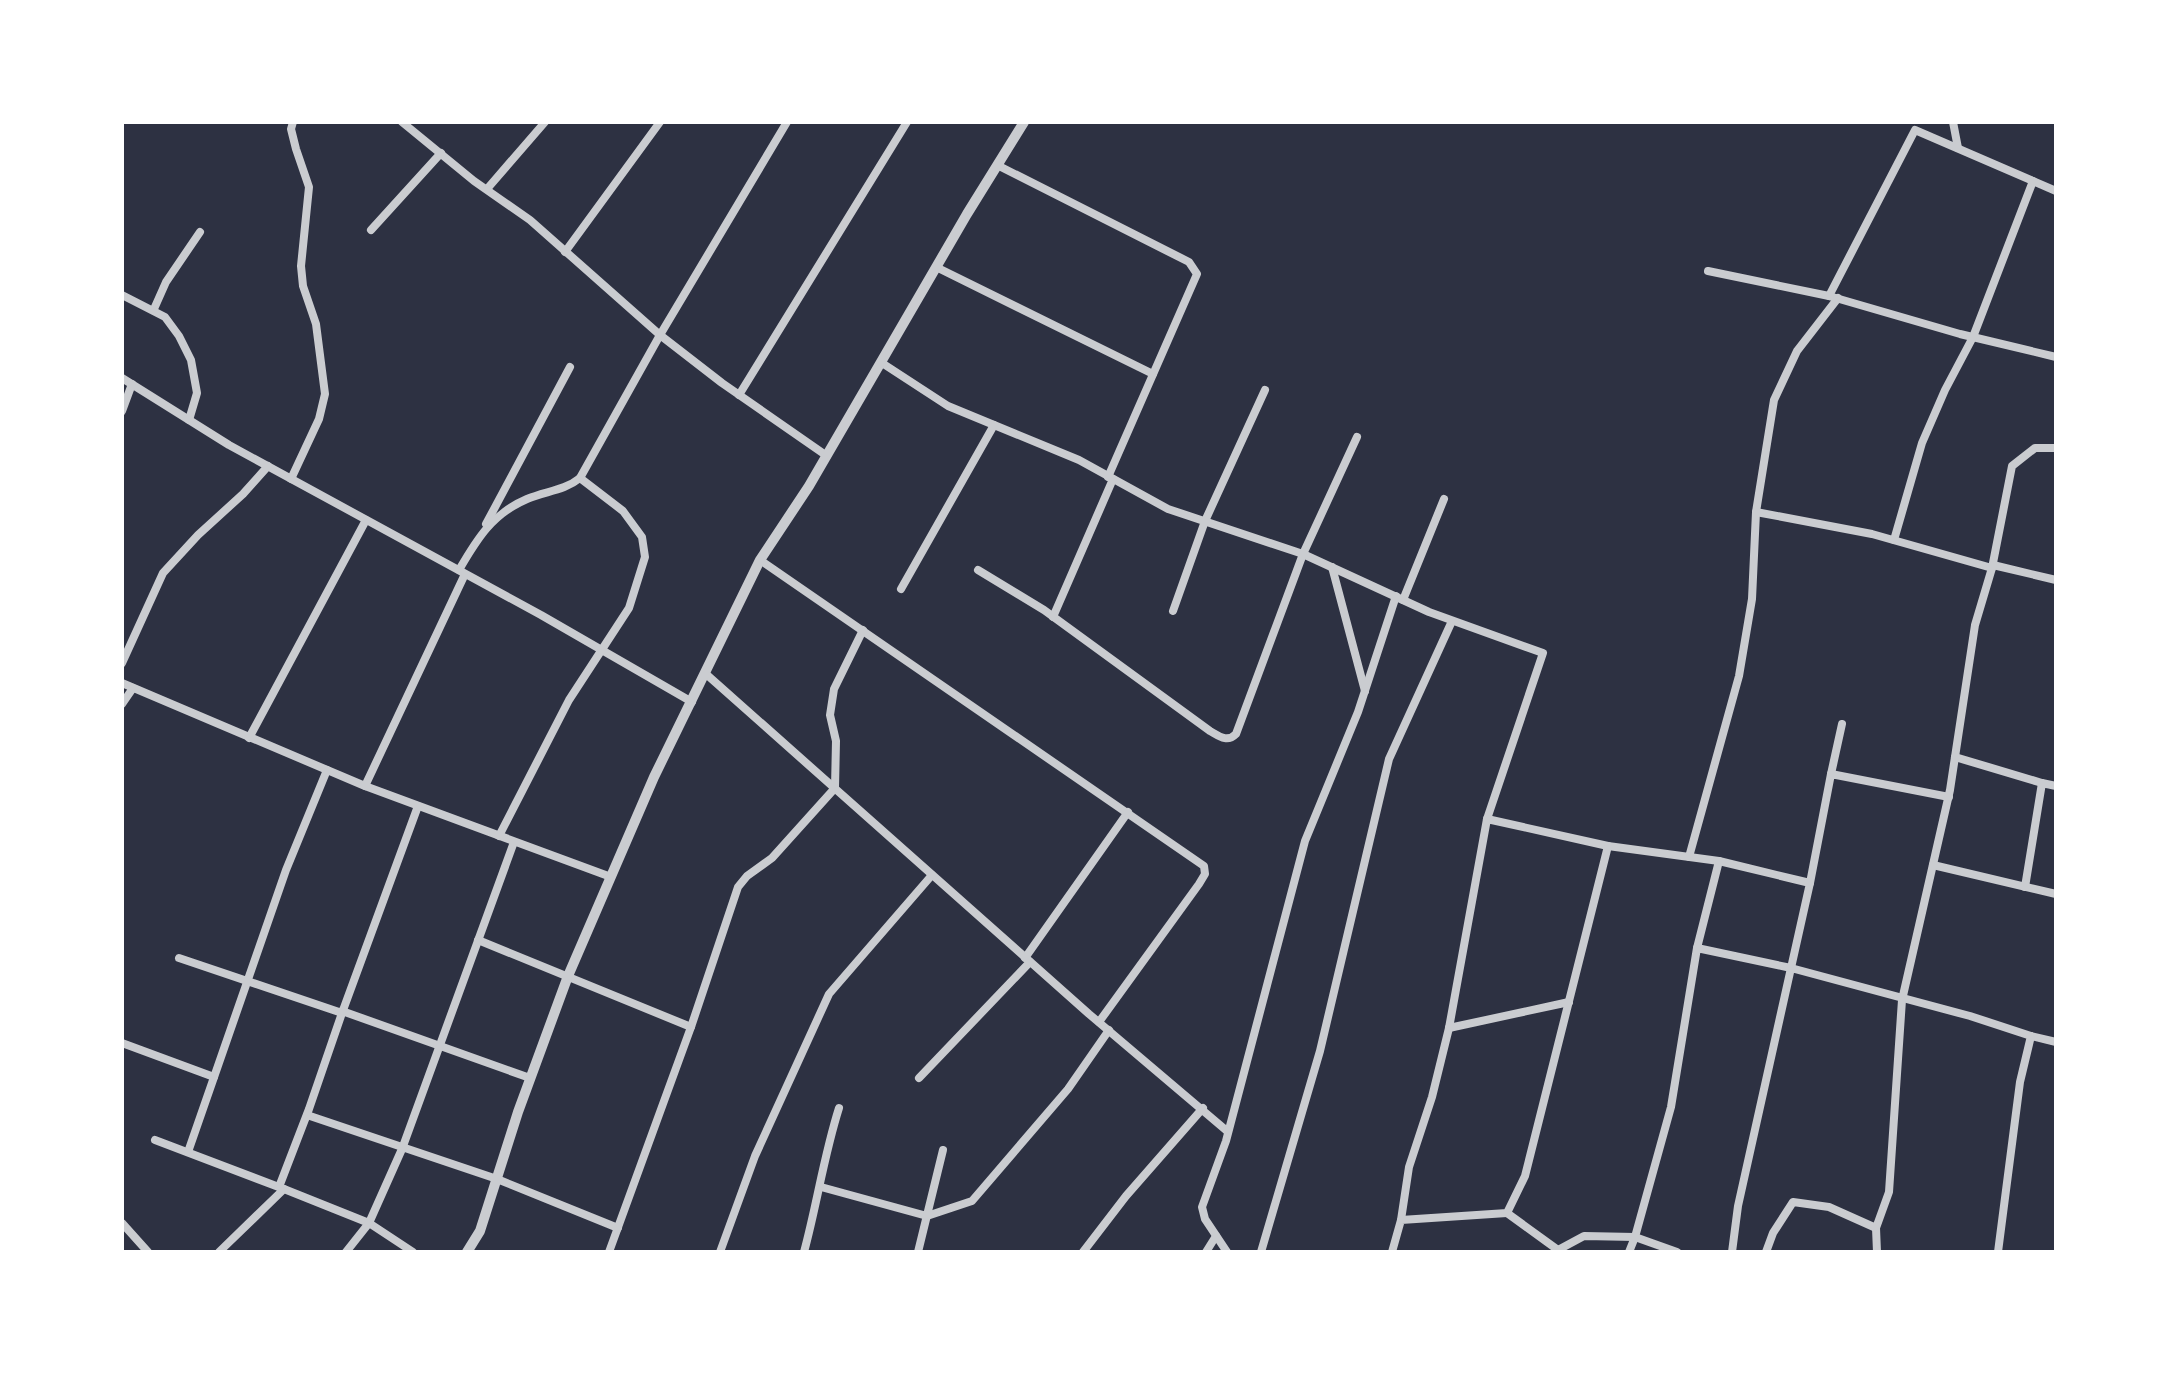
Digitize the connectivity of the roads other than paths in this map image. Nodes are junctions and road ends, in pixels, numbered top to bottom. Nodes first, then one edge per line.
1 (293, 122) edge
2 (402, 122) edge
3 (545, 122) edge
4 (660, 122) edge
5 (787, 122) edge
6 (907, 122) edge
7 (1024, 122) edge
8 (1922, 122) edge
9 (1953, 122) edge
10 (1915, 130) junction
11 (1958, 148) junction
12 (441, 153) junction
13 (997, 165) junction
14 (2033, 181) junction
15 (487, 189) junction
16 (2056, 191) edge
17 (371, 230) dead end
18 (200, 232) dead end
19 (565, 252) junction
20 (936, 267) junction
21 (1708, 271) dead end
22 (122, 295) edge
23 (1834, 297) junction
24 (154, 309) junction
25 (660, 335) junction
26 (1973, 337) junction
27 (2056, 357) edge
28 (882, 363) junction
29 (570, 367) dead end
30 (1153, 374) junction
31 (122, 378) edge
32 (132, 384) junction
33 (1265, 390) dead end
34 (739, 395) junction
35 (122, 411) edge
36 (189, 420) junction
37 (994, 425) junction
38 (1357, 437) dead end
39 (2056, 448) edge
40 (827, 456) junction
41 (268, 466) junction
42 (580, 478) junction
43 (1110, 478) junction
44 (291, 479) junction
45 (1444, 499) dead end
46 (1756, 512) junction
47 (366, 520) junction
48 (1205, 521) junction
49 (483, 529) junction
50 (1894, 540) junction
51 (1303, 554) junction
52 (760, 560) junction
53 (1992, 566) junction
54 (1332, 567) junction
55 (978, 570) dead end
56 (462, 572) junction
57 (2056, 580) edge
58 (901, 589) dead end
59 (1400, 598) junction
60 (1173, 611) dead end
61 (1053, 617) junction
62 (1452, 621) junction
63 (863, 630) junction
64 (602, 650) junction
65 (122, 663) edge
66 (706, 674) junction
67 (122, 683) edge
68 (133, 688) junction
69 (1365, 692) junction
70 (692, 702) junction
71 (122, 704) edge
72 (1842, 724) dead end
73 (249, 738) junction
74 (1955, 757) junction
75 (327, 770) junction
76 (1831, 774) junction
77 (2042, 783) junction
78 (365, 786) junction
79 (2056, 786) edge
80 (835, 788) junction
81 (1949, 797) junction
82 (418, 806) junction
83 (1128, 812) junction
84 (1487, 819) junction
85 (499, 836) junction
86 (514, 842) junction
87 (1608, 846) junction
88 (1689, 857) junction
89 (1719, 861) junction
90 (1933, 865) junction
91 (932, 875) junction
92 (611, 877) junction
93 (1810, 883) junction
94 (2025, 887) junction
95 (2056, 894) edge
96 (478, 940) junction
97 (1697, 948) junction
98 (179, 958) dead end
99 (1028, 960) junction
100 (1791, 968) junction
101 (568, 976) junction
102 (248, 980) junction
103 (1902, 1000) junction
104 (1569, 1002) junction
105 (342, 1012) junction
106 (1099, 1022) junction
107 (691, 1027) junction
108 (1449, 1028) junction
109 (1109, 1030) junction
110 (2031, 1036) junction
111 (2056, 1042) edge
112 (122, 1043) edge
113 (440, 1046) junction
114 (214, 1077) junction
115 (530, 1078) junction
116 (919, 1078) dead end
117 (839, 1108) dead end
118 (1203, 1108) junction
119 (307, 1115) junction
120 (1227, 1131) junction
121 (155, 1140) dead end
122 (402, 1149) junction
123 (943, 1150) dead end
124 (188, 1152) junction
125 (497, 1179) junction
126 (821, 1187) junction
127 (282, 1188) junction
128 (1507, 1213) junction
129 (927, 1216) junction
130 (1401, 1220) junction
131 (122, 1223) edge
132 (369, 1223) junction
133 (618, 1228) junction
134 (1876, 1228) junction
135 (1216, 1236) junction
136 (1635, 1237) junction
137 (148, 1252) edge
138 (219, 1252) edge
139 (346, 1252) edge
140 (413, 1252) edge
141 (467, 1252) edge
142 (609, 1252) edge
143 (720, 1252) edge
144 (804, 1252) edge
145 (918, 1252) edge
146 (1083, 1252) edge
147 (1206, 1252) edge
148 (1227, 1252) edge
149 (1261, 1252) edge
150 (1392, 1252) edge
151 (1629, 1252) edge
152 (1677, 1252) edge
153 (1732, 1252) edge
154 (1766, 1252) edge
155 (1877, 1252) edge
156 (1998, 1252) edge

1 - 44 street
2 - 12 street
3 - 15 street
4 - 19 street
5 - 25 street
6 - 34 street
7 - 13 street
8 - 10 street
9 - 11 street
10 - 11 street
10 - 23 street
11 - 14 street
12 - 15 street
12 - 17 street
13 - 20 street
13 - 30 street
14 - 16 street
14 - 26 street
15 - 19 street
18 - 24 street
19 - 25 street
20 - 28 street
20 - 30 street
21 - 23 street
22 - 24 street
23 - 26 street
23 - 46 street
24 - 36 street
25 - 34 street
25 - 42 street
26 - 27 street
26 - 50 street
28 - 37 street
28 - 40 street
29 - 49 street
30 - 43 street
31 - 32 street
32 - 35 street
32 - 36 street
33 - 48 street
34 - 40 street
36 - 41 street
37 - 43 street
37 - 58 street
38 - 51 street
39 - 53 street
40 - 52 street
41 - 44 street
41 - 65 street
42 - 49 street
42 - 64 street
43 - 48 street
43 - 61 street
44 - 47 street
45 - 59 street
46 - 50 street
46 - 88 street
47 - 56 street
47 - 73 street
48 - 51 street
48 - 60 street
49 - 56 street
50 - 53 street
51 - 54 street
51 - 61 street
52 - 63 street
52 - 66 street
53 - 57 street
53 - 74 street
54 - 59 street
54 - 69 street
55 - 61 street
56 - 64 street
56 - 78 street
59 - 62 street
59 - 69 street
62 - 84 street
62 - 149 street
63 - 80 street
63 - 83 street
64 - 70 street
64 - 85 street
66 - 70 street
66 - 80 street
67 - 68 street
68 - 71 street
68 - 73 street
69 - 120 street
70 - 92 street
72 - 76 street
73 - 75 street
74 - 77 street
74 - 81 street
75 - 78 street
75 - 102 street
76 - 81 street
76 - 93 street
77 - 79 street
77 - 94 street
78 - 82 street
80 - 91 street
80 - 107 street
81 - 90 street
82 - 85 street
82 - 105 street
83 - 99 street
83 - 106 street
84 - 87 street
84 - 108 street
85 - 86 street
86 - 92 street
86 - 96 street
87 - 88 street
87 - 104 street
88 - 89 street
89 - 93 street
89 - 97 street
90 - 94 street
90 - 103 street
91 - 99 street
91 - 143 street
92 - 101 street
93 - 100 street
94 - 95 street
96 - 101 street
96 - 113 street
97 - 100 street
97 - 136 street
98 - 102 street
99 - 106 street
99 - 116 street
100 - 103 street
100 - 153 street
101 - 107 street
101 - 115 street
102 - 105 street
102 - 114 street
103 - 110 street
103 - 134 street
104 - 108 street
104 - 128 street
105 - 113 street
105 - 119 street
106 - 109 street
107 - 133 street
108 - 130 street
109 - 118 street
109 - 129 street
110 - 111 street
110 - 156 street
112 - 114 street
113 - 115 street
113 - 122 street
114 - 124 street
115 - 125 street
117 - 126 street
118 - 120 street
118 - 146 street
119 - 122 street
119 - 127 street
120 - 135 street
121 - 124 street
122 - 125 street
122 - 132 street
123 - 129 street
124 - 127 street
125 - 133 street
125 - 141 street
126 - 129 street
126 - 144 street
127 - 132 street
127 - 138 street
128 - 130 street
128 - 136 street
129 - 145 street
130 - 150 street
131 - 137 street
132 - 139 street
132 - 140 street
133 - 142 street
134 - 154 street
134 - 155 street
135 - 147 street
135 - 148 street
136 - 151 street
136 - 152 street

